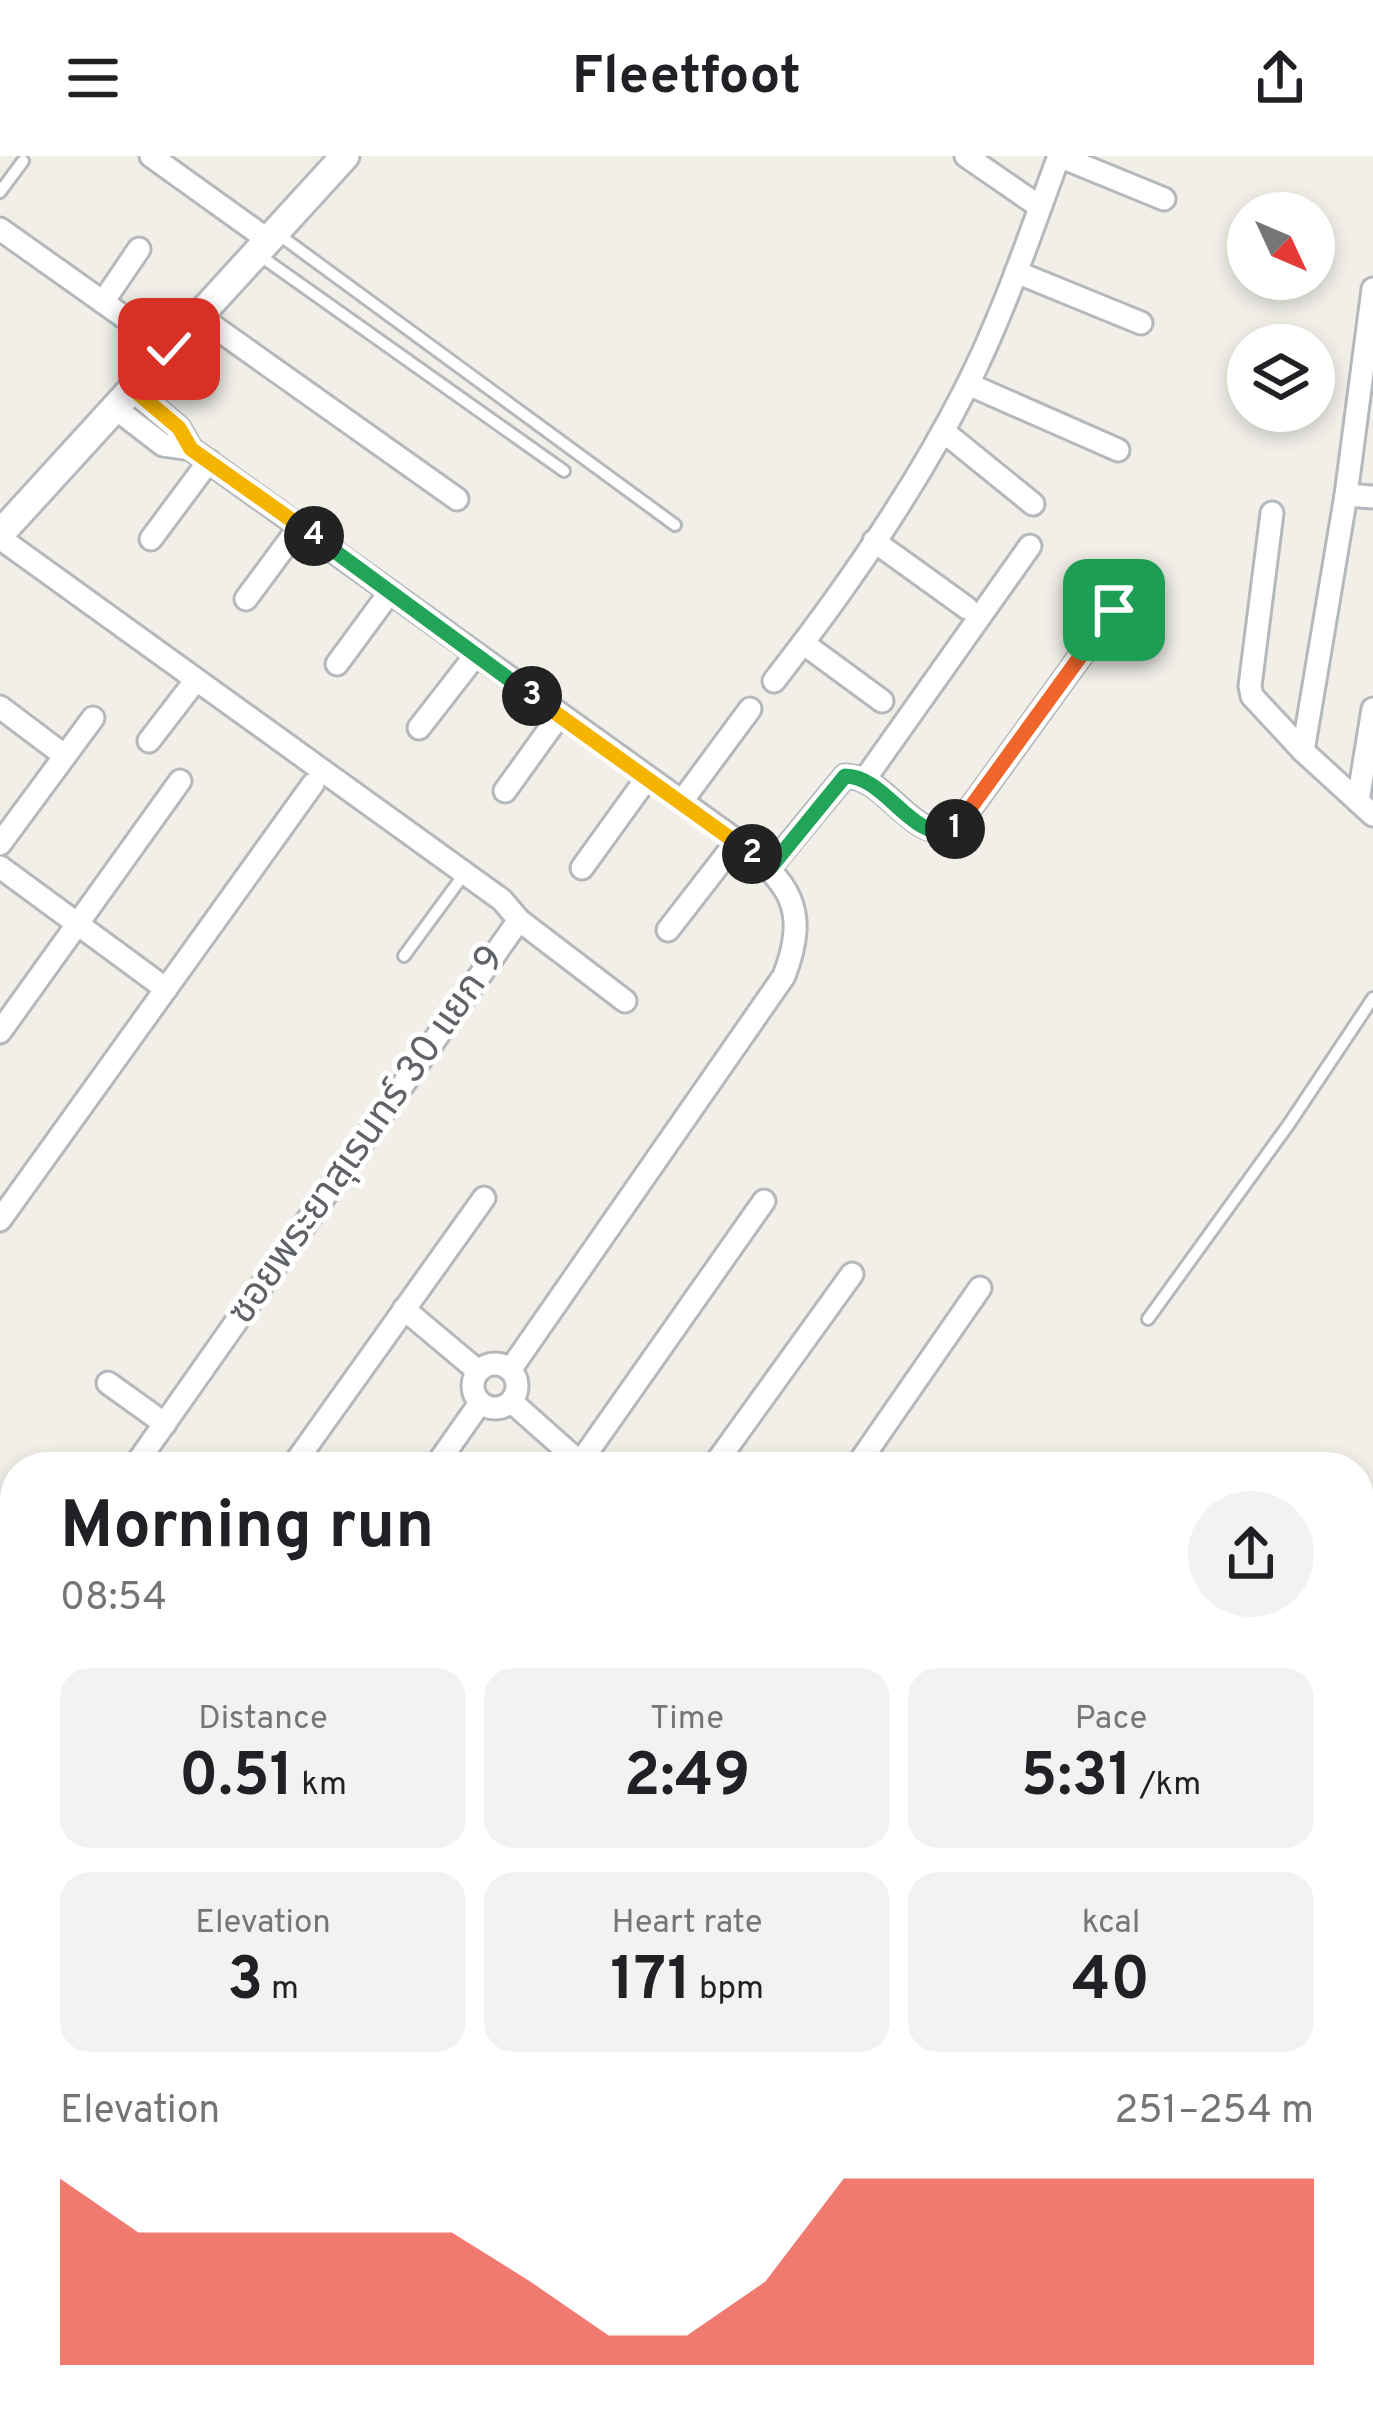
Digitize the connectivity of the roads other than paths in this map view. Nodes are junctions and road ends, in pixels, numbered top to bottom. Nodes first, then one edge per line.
1 (151, 156) edge
2 (966, 156) edge
3 (1059, 156) edge
4 (342, 157) edge
5 (23, 161) dead end
6 (0, 193) edge
7 (1164, 199) dead end
8 (1040, 207) junction
9 (0, 229) edge
10 (267, 242) junction
11 (139, 249) dead end
12 (1016, 272) junction
13 (1373, 289) edge
14 (103, 302) junction
15 (199, 316) junction
16 (1371, 318) edge
17 (1141, 323) dead end
18 (169, 349) junction
19 (968, 384) junction
20 (124, 399) junction
21 (943, 431) junction
22 (1118, 450) dead end
23 (200, 455) junction
24 (564, 471) dead end
25 (1346, 495) junction
26 (1373, 497) edge
27 (457, 499) dead end
28 (1033, 504) dead end
29 (1272, 513) dead end
30 (676, 525) dead end
31 (301, 526) junction
32 (0, 536) edge
33 (151, 539) dead end
34 (874, 541) junction
35 (1030, 546) dead end
36 (390, 592) junction
37 (246, 599) dead end
38 (967, 608) dead end
39 (1114, 610) dead end
40 (803, 643) junction
41 (475, 656) junction
42 (338, 664) dead end
43 (196, 680) junction
44 (774, 681) dead end
45 (882, 701) dead end
46 (0, 707) edge
47 (750, 709) dead end
48 (1373, 709) edge
49 (559, 716) junction
50 (93, 718) dead end
51 (419, 728) dead end
52 (149, 741) dead end
53 (1303, 751) junction
54 (65, 756) junction
55 (647, 778) junction
56 (866, 779) junction
57 (180, 781) dead end
58 (313, 784) dead end
59 (505, 791) dead end
60 (682, 801) junction
61 (1365, 808) edge
62 (737, 841) junction
63 (0, 842) edge
64 (0, 867) edge
65 (582, 868) dead end
66 (770, 868) junction
67 (465, 873) junction
68 (519, 920) junction
69 (76, 925) junction
70 (668, 931) dead end
71 (404, 956) dead end
72 (166, 989) junction
73 (1373, 998) edge
74 (625, 1001) dead end
75 (0, 1032) edge
76 (484, 1198) dead end
77 (764, 1202) dead end
78 (0, 1220) edge
79 (852, 1274) dead end
80 (980, 1288) dead end
81 (404, 1309) junction
82 (1148, 1319) dead end
83 (510, 1370) junction
84 (478, 1371) junction
85 (108, 1383) dead end
86 (512, 1402) junction
87 (480, 1403) junction
88 (166, 1424) junction
89 (145, 1452) edge
90 (303, 1452) edge
91 (446, 1452) edge
92 (567, 1452) edge
93 (590, 1452) edge
94 (724, 1452) edge
95 (866, 1452) edge

1 - 10 street
2 - 8 street
3 - 7 street
3 - 8 street
4 - 10 street
5 - 6 lane
8 - 12 street
9 - 14 street
10 - 15 street
10 - 24 lane
10 - 30 lane
11 - 14 street
12 - 17 street
12 - 19 street
13 - 16 street
14 - 18 street
15 - 18 street
15 - 27 street
16 - 25 street
18 - 20 street
19 - 21 street
19 - 22 street
20 - 23 street
20 - 32 street
21 - 28 street
21 - 34 street
23 - 31 street
23 - 33 street
25 - 26 street
25 - 53 street
29 - 53 street
31 - 36 street
31 - 37 street
32 - 43 street, ซอยพระยาสุเรนทร์ 30 แยก 9
34 - 38 street
34 - 40 street
35 - 56 street
36 - 41 street
36 - 42 street
39 - 56 street
40 - 44 street
40 - 45 street
41 - 49 street
41 - 51 street
43 - 52 street
43 - 67 street, ซอยพระยาสุเรนทร์ 30 แยก 9
46 - 54 street
47 - 60 street
48 - 61 street
49 - 55 street
49 - 59 street
50 - 54 street
53 - 61 street
54 - 63 street
55 - 60 street
55 - 65 street
56 - 66 street
57 - 69 street
58 - 72 street
60 - 62 street
62 - 66 street
62 - 70 street
64 - 69 street
66 - 83 street
67 - 68 street, ซอยพระยาสุเรนทร์ 30 แยก 9
67 - 71 lane
68 - 74 street
68 - 88 street, ซอยพระยาสุเรนทร์ 30 แยก 9
69 - 72 street
69 - 75 street
72 - 78 street
73 - 82 lane
76 - 81 street
77 - 93 street
79 - 94 street
80 - 95 street
81 - 84 street
81 - 90 street
83 - 84 street
83 - 86 street
84 - 87 street
85 - 88 street
86 - 87 street
86 - 92 street
87 - 91 street
88 - 89 street, ซอยพระยาสุเรนทร์ 30 แยก 9

